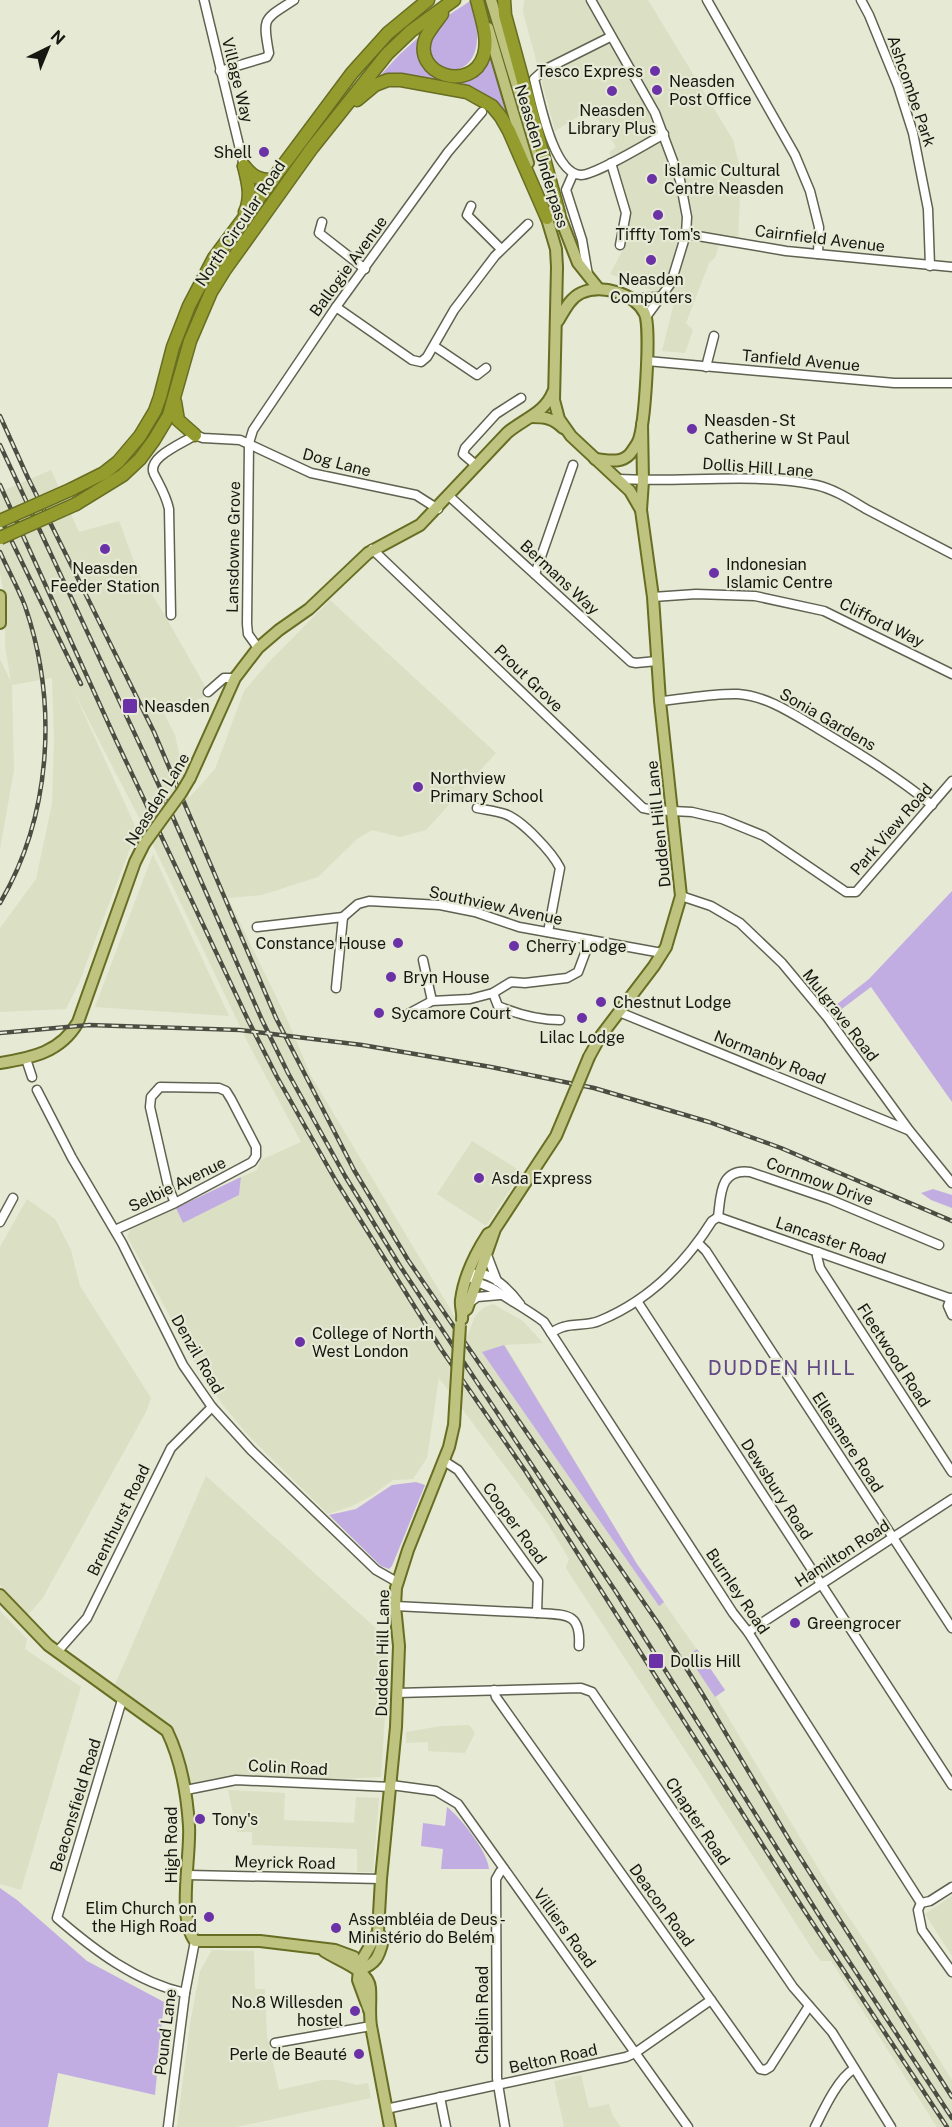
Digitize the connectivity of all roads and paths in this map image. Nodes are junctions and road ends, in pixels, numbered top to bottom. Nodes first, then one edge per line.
1 (204, 0) edge
2 (294, 0) edge
3 (422, 0) edge
4 (428, 0) edge
5 (455, 0) edge
6 (478, 0) edge
7 (491, 0) edge
8 (504, 0) edge
9 (591, 0) edge
10 (861, 0) edge
11 (709, 1) edge
12 (388, 33) junction
13 (610, 37) junction
14 (220, 71) junction
15 (482, 112) dead end
16 (664, 134) junction
17 (312, 148) junction
18 (610, 164) junction
19 (244, 166) junction
20 (573, 174) junction
21 (273, 180) junction
22 (471, 206) dead end
23 (553, 216) junction
24 (240, 221) junction
25 (322, 222) dead end
26 (528, 224) dead end
27 (686, 234) junction
28 (620, 244) dead end
29 (501, 249) junction
30 (818, 254) junction
31 (930, 266) junction
32 (952, 267) edge
33 (365, 268) junction
34 (588, 275) junction
35 (598, 288) junction
36 (631, 297) junction
37 (660, 297) junction
38 (336, 307) junction
39 (646, 317) junction
40 (556, 324) junction
41 (714, 336) dead end
42 (434, 346) junction
43 (647, 361) junction
44 (706, 367) junction
45 (486, 368) dead end
46 (952, 382) edge
47 (554, 389) junction
48 (175, 398) junction
49 (521, 398) dead end
50 (531, 417) junction
51 (642, 424) junction
52 (195, 435) junction
53 (571, 436) junction
54 (249, 443) junction
55 (594, 459) junction
56 (573, 465) dead end
57 (477, 466) junction
58 (618, 479) junction
59 (643, 481) junction
60 (449, 496) junction
61 (438, 508) junction
62 (641, 510) junction
63 (0, 521) edge
64 (0, 538) edge
65 (372, 549) junction
66 (952, 554) edge
67 (535, 574) junction
68 (0, 596) edge
69 (653, 597) junction
70 (171, 615) dead end
71 (0, 623) edge
72 (258, 648) junction
73 (657, 661) junction
74 (952, 674) edge
75 (235, 678) junction
76 (208, 692) dead end
77 (660, 701) junction
78 (952, 782) edge
79 (932, 805) junction
80 (477, 808) dead end
81 (672, 810) junction
82 (852, 893) joint
83 (681, 896) junction
84 (343, 917) junction
85 (257, 927) dead end
86 (548, 932) junction
87 (590, 940) junction
88 (662, 953) junction
89 (423, 960) dead end
90 (336, 988) dead end
91 (493, 993) junction
92 (432, 1001) junction
93 (620, 1012) junction
94 (406, 1015) dead end
95 (560, 1020) dead end
96 (26, 1059) junction
97 (0, 1063) edge
98 (32, 1077) dead end
99 (37, 1090) dead end
100 (909, 1130) junction
101 (952, 1182) edge
102 (13, 1198) dead end
103 (0, 1203) edge
104 (175, 1203) junction
105 (6, 1211) junction
106 (718, 1217) junction
107 (0, 1222) edge
108 (495, 1229) junction
109 (115, 1230) junction
110 (698, 1243) junction
111 (939, 1245) dead end
112 (818, 1252) junction
113 (487, 1255) junction
114 (475, 1277) junction
115 (498, 1281) junction
116 (500, 1295) junction
117 (952, 1299) edge
118 (637, 1301) junction
119 (520, 1305) junction
120 (466, 1308) junction
121 (952, 1315) edge
122 (551, 1333) junction
123 (212, 1407) junction
124 (444, 1461) junction
125 (952, 1472) edge
126 (952, 1499) edge
127 (893, 1538) junction
128 (397, 1582) junction
129 (821, 1584) junction
130 (0, 1595) edge
131 (395, 1606) junction
132 (537, 1613) junction
133 (952, 1628) edge
134 (748, 1632) junction
135 (579, 1646) dead end
136 (57, 1652) junction
137 (494, 1690) junction
138 (397, 1693) junction
139 (122, 1700) junction
140 (952, 1785) edge
141 (391, 1786) junction
142 (186, 1790) junction
143 (504, 1869) junction
144 (188, 1875) junction
145 (381, 1879) junction
146 (952, 1887) edge
147 (921, 1903) junction
148 (195, 1941) junction
149 (359, 1970) junction
150 (952, 1971) edge
151 (185, 1994) junction
152 (711, 2000) junction
153 (809, 2006) junction
154 (371, 2026) junction
155 (275, 2043) dead end
156 (635, 2053) junction
157 (854, 2069) junction
158 (498, 2085) junction
159 (440, 2097) junction
160 (386, 2109) junction
161 (168, 2127) edge
162 (390, 2127) edge
163 (446, 2127) edge
164 (505, 2127) edge
165 (688, 2127) edge
166 (815, 2127) edge
167 (891, 2127) edge

1 - 14 street, Village Way
2 - 14 street
3 - 12 highway
4 - 12 highway, North Circular Road
5 - 6 highway
5 - 17 highway, North Circular Road
6 - 23 main road, Neasden Underpass
7 - 23 main road, Neasden Underpass
8 - 23 highway
9 - 13 street
10 - 31 street, Ashcombe Park
11 - 30 street
12 - 21 highway, North Circular Road
13 - 16 street
13 - 20 street
14 - 19 street, Village Way
15 - 33 street, Ballogie Avenue
16 - 18 street
16 - 27 street
17 - 23 highway
17 - 48 highway, North Circular Road
18 - 20 street
18 - 28 street
19 - 21 highway
19 - 24 highway
20 - 34 street
21 - 24 highway, North Circular Road
22 - 29 street
23 - 34 main road, Neasden Underpass
23 - 40 main road, Neasden Underpass
24 - 63 highway, North Circular Road, bridge
25 - 33 street
26 - 29 street
27 - 30 street, Cairnfield Avenue
27 - 37 street
29 - 42 street
30 - 31 street, Cairnfield Avenue
31 - 32 street, Cairnfield Avenue
33 - 38 street, Ballogie Avenue
34 - 35 main road, Neasden Underpass
35 - 36 main road
35 - 40 main road
36 - 37 street
36 - 39 main road
37 - 39 street
38 - 42 street
38 - 54 street, Ballogie Avenue
39 - 43 main road
40 - 47 main road, Neasden Underpass
41 - 44 street
42 - 45 street
43 - 44 street, Tanfield Avenue
43 - 51 main road
44 - 46 street, Tanfield Avenue
47 - 50 main road, Neasden Lane
47 - 53 main road, Neasden Underpass
48 - 52 highway
48 - 64 highway, North Circular Road, bridge
49 - 57 street
50 - 53 main road
50 - 57 main road, Neasden Lane
51 - 55 main road
51 - 59 main road, Dudden Hill Lane
52 - 54 street, Dog Lane
52 - 70 street
53 - 55 main road, Dudden Hill Lane
54 - 61 street, Dog Lane
54 - 72 street, Lansdowne Grove
55 - 58 main road, Dudden Hill Lane
56 - 67 street
57 - 60 main road, Neasden Lane
58 - 59 street, Dollis Hill Lane
58 - 62 main road, Dudden Hill Lane
59 - 62 main road, Dudden Hill Lane
59 - 66 street, Dollis Hill Lane
60 - 61 main road, Neasden Lane
60 - 67 street, Bermans Way
61 - 65 main road, Neasden Lane
62 - 69 main road, Dudden Hill Lane
65 - 72 main road, Neasden Lane
65 - 81 street, Prout Grove
67 - 73 street, Bermans Way
68 - 71 main road
69 - 73 main road, Dudden Hill Lane
69 - 74 street, Clifford Way
72 - 75 main road, Neasden Lane
73 - 77 main road, Dudden Hill Lane
75 - 76 street
75 - 96 main road, Neasden Lane, bridge
77 - 79 street, Sonia Gardens
77 - 81 main road, Dudden Hill Lane
78 - 79 street, Park View Road
79 - 82 street, Park View Road
80 - 86 street
81 - 82 street, Prout Grove
81 - 83 main road, Dudden Hill Lane
83 - 88 main road, Dudden Hill Lane
83 - 100 street, Mulgrave Road
84 - 85 street, Southview Avenue
84 - 86 street, Southview Avenue
84 - 90 street
86 - 87 street, Southview Avenue
87 - 88 street, Southview Avenue
87 - 91 street
88 - 93 main road, Dudden Hill Lane
89 - 92 street
91 - 92 street
91 - 95 street
92 - 94 street
93 - 100 street, Normanby Road
93 - 108 main road, Dudden Hill Lane, bridge
96 - 97 main road, Neasden Lane
96 - 98 street
99 - 109 street, Denzil Road
100 - 101 street, Mulgrave Road
102 - 105 street
103 - 105 street
104 - 104 street, Selbie Avenue
104 - 109 street, Selbie Avenue
105 - 107 street
106 - 110 street
106 - 111 street, Cornmow Drive
106 - 112 street, Lancaster Road
108 - 113 main road, Dudden Hill Lane
108 - 114 main road, Dudden Hill Lane
109 - 123 street, Denzil Road
110 - 118 street
110 - 127 street, Ellesmere Road
112 - 117 street, Lancaster Road
112 - 125 street, Fleetwood Road
113 - 114 main road, Dudden Hill Lane
113 - 115 street, Burnley Road
114 - 115 street, Burnley Road
114 - 116 street, Burnley Road
114 - 120 main road, Dudden Hill Lane
115 - 119 street, Burnley Road
116 - 119 street, Burnley Road
116 - 120 street
117 - 121 street
118 - 122 street
118 - 129 street, Dewsbury Road
119 - 122 street, Burnley Road
120 - 124 main road, Dudden Hill Lane, bridge
122 - 134 street, Burnley Road
123 - 128 street, Denzil Road
123 - 136 street, Brenthurst Road
124 - 128 main road, Dudden Hill Lane
124 - 132 street, Cooper Road
126 - 127 street, Hamilton Road
127 - 129 street, Hamilton Road
127 - 133 street, Ellesmere Road
128 - 131 main road, Dudden Hill Lane
129 - 134 street, Hamilton Road
129 - 140 street, Dewsbury Road
130 - 136 main road, High Road
131 - 132 street
131 - 138 main road, Dudden Hill Lane
132 - 135 street
134 - 147 street, Burnley Road
136 - 139 main road, High Road
137 - 138 street, Chapter Road
137 - 152 street, Deacon Road
137 - 153 street, Chapter Road
138 - 141 main road, Dudden Hill Lane
139 - 142 main road, High Road
139 - 151 street, Beaconsfield Road
141 - 142 street, Colin Road
141 - 143 street, Villiers Road
141 - 145 main road, Dudden Hill Lane
142 - 144 main road, High Road
143 - 156 street, Villiers Road
143 - 158 street, Chaplin Road
144 - 145 street, Meyrick Road
144 - 148 main road, High Road
145 - 149 main road, Dudden Hill Lane
146 - 147 street
147 - 150 street
148 - 149 main road
148 - 151 street, Pound Lane
149 - 154 main road
151 - 161 street, Pound Lane
152 - 153 street, Deacon Road
152 - 156 street, Belton Road
153 - 157 street, Chapter Road
154 - 155 street
154 - 160 main road
156 - 158 street, Belton Road
156 - 165 street, Villiers Road
157 - 166 street
157 - 167 street, Chapter Road
158 - 159 street, Belton Road
158 - 164 street, Chaplin Road
159 - 160 street, Belton Road
159 - 163 street
160 - 162 main road

